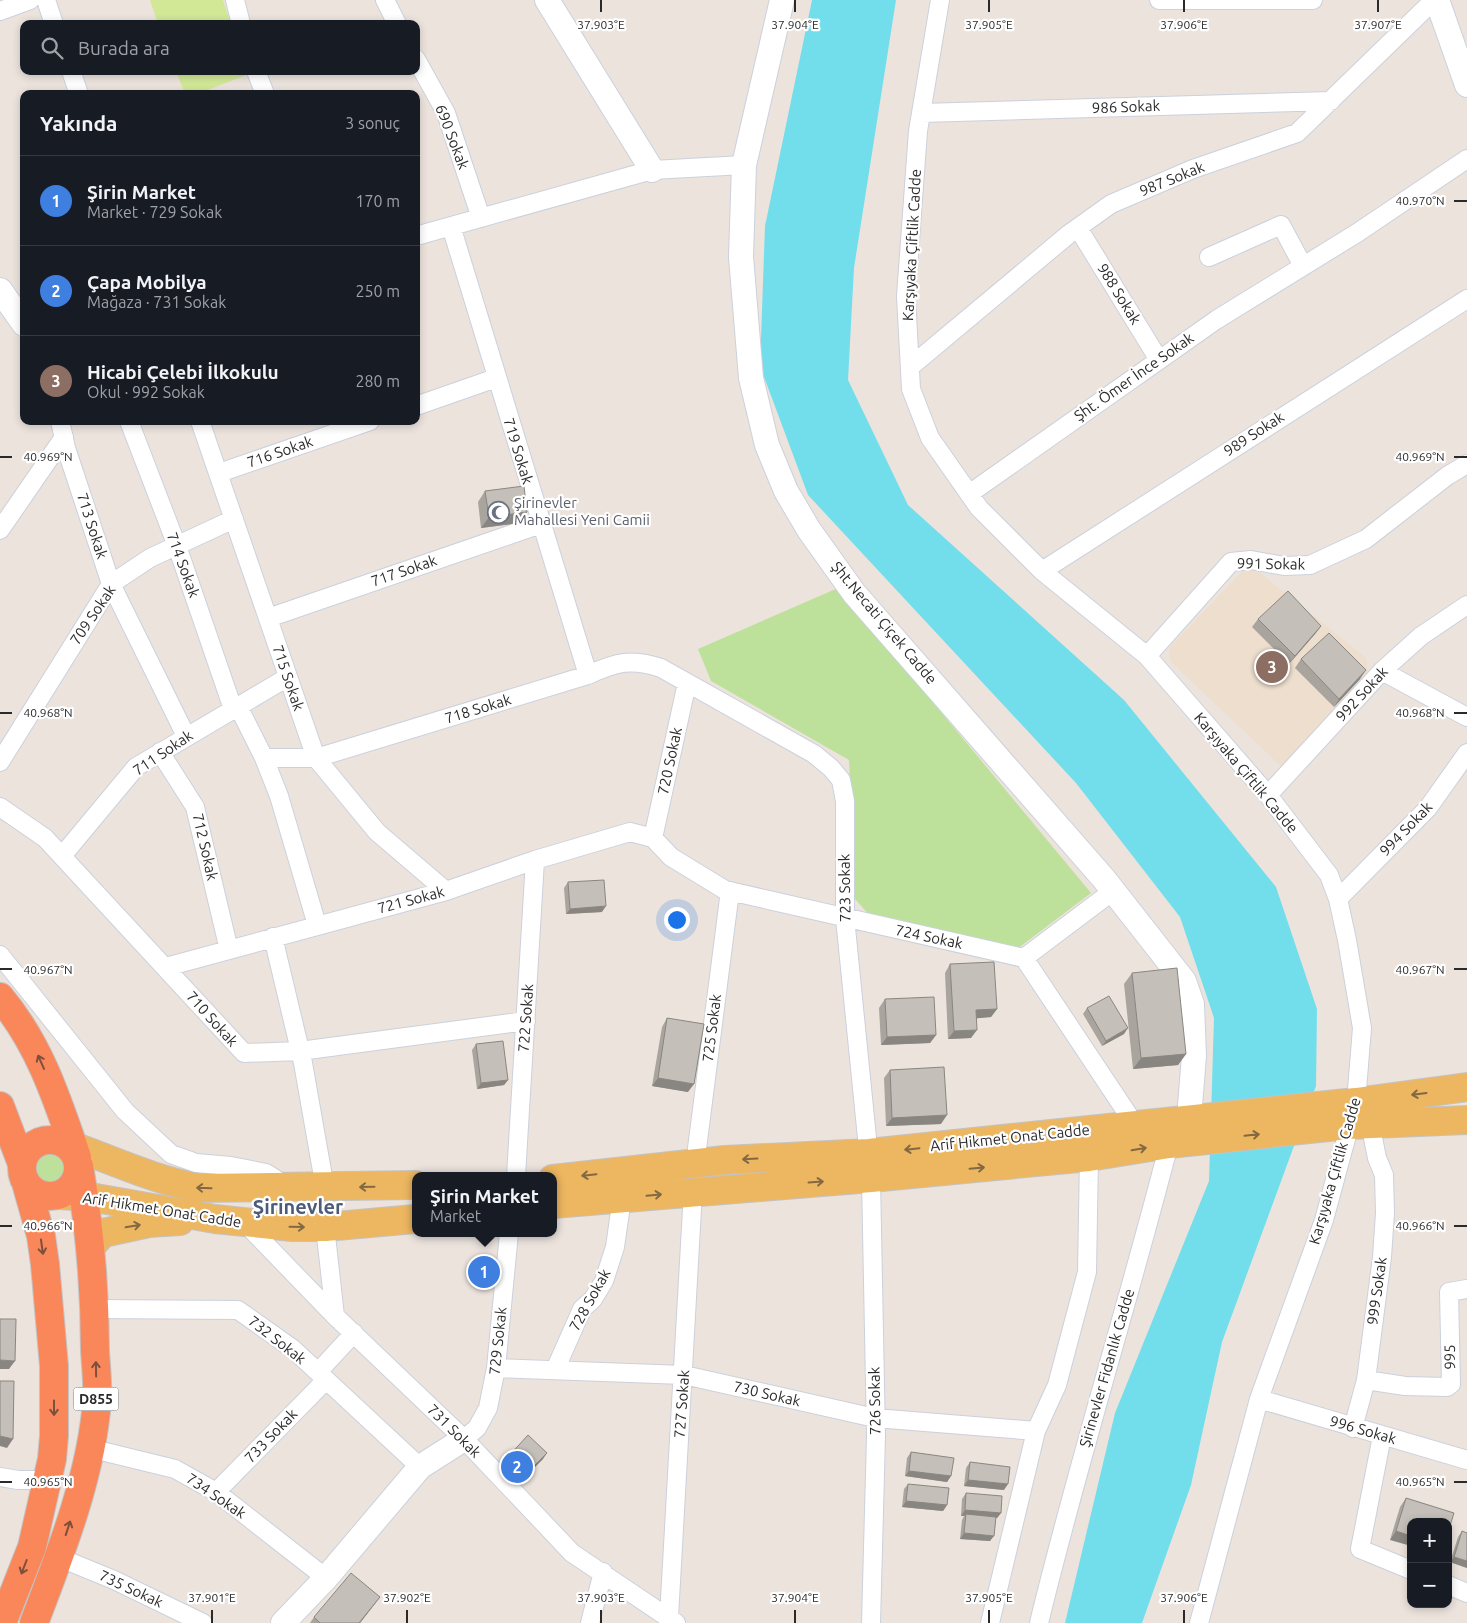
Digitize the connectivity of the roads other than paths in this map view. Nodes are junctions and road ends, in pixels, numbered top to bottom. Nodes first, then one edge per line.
1 (30, 0) edge
2 (46, 0) edge
3 (235, 0) edge
4 (385, 0) edge
5 (547, 0) edge
6 (782, 0) edge
7 (940, 0) edge
8 (1159, 0) edge
9 (1313, 0) edge
10 (1435, 0) edge
11 (0, 12) edge
12 (53, 20) edge
13 (240, 20) edge
14 (395, 20) edge
15 (420, 66) edge
16 (72, 75) edge
17 (258, 75) edge
18 (1467, 85) edge
19 (78, 90) edge
20 (263, 90) edge
21 (1331, 101) junction
22 (921, 113) junction
23 (1467, 159) edge
24 (744, 165) junction
25 (652, 170) junction
26 (481, 218) junction
27 (451, 226) junction
28 (1078, 228) junction
29 (420, 235) edge
30 (1209, 257) dead end
31 (1303, 266) junction
32 (0, 290) edge
33 (1467, 299) edge
34 (20, 318) edge
35 (1159, 360) junction
36 (910, 367) junction
37 (496, 378) junction
38 (420, 405) edge
39 (131, 425) edge
40 (201, 425) edge
41 (358, 425) edge
42 (62, 429) edge
43 (1467, 464) edge
44 (218, 473) junction
45 (969, 494) junction
46 (234, 519) junction
47 (541, 524) junction
48 (0, 530) edge
49 (176, 546) junction
50 (1042, 571) junction
51 (111, 584) junction
52 (1467, 605) edge
53 (268, 618) junction
54 (1147, 656) junction
55 (1382, 671) junction
56 (588, 675) junction
57 (288, 678) junction
58 (687, 683) junction
59 (236, 707) junction
60 (1467, 718) edge
61 (186, 736) junction
62 (160, 752) junction
63 (1467, 753) edge
64 (264, 758) junction
65 (316, 758) junction
66 (0, 762) edge
67 (1268, 795) junction
68 (0, 807) edge
69 (653, 838) junction
70 (62, 856) junction
71 (535, 860) junction
72 (446, 891) junction
73 (730, 891) junction
74 (1113, 891) junction
75 (1338, 899) junction
76 (845, 918) junction
77 (317, 925) junction
78 (273, 936) junction
79 (229, 950) junction
80 (0, 955) edge
81 (1024, 958) junction
82 (166, 967) junction
83 (0, 997) edge
84 (526, 1021) junction
85 (300, 1051) junction
86 (1467, 1087) edge
87 (57, 1098) junction
88 (0, 1106) edge
89 (1347, 1116) junction
90 (1467, 1120) edge
91 (1135, 1125) junction
92 (1199, 1125) junction
93 (1169, 1144) junction
94 (73, 1153) junction
95 (1089, 1157) junction
96 (118, 1162) junction
97 (695, 1164) junction
98 (870, 1166) junction
99 (516, 1172) edge
100 (24, 1173) junction
101 (557, 1179) edge
102 (412, 1186) edge
103 (290, 1188) junction
104 (324, 1188) junction
105 (693, 1191) junction
106 (71, 1196) junction
107 (622, 1198) junction
108 (557, 1204) edge
109 (215, 1219) junction
110 (412, 1219) edge
111 (245, 1223) junction
112 (324, 1227) junction
113 (509, 1237) edge
114 (91, 1246) junction
115 (1467, 1289) edge
116 (96, 1309) junction
117 (335, 1316) junction
118 (354, 1333) junction
119 (496, 1368) junction
120 (555, 1370) junction
121 (684, 1375) junction
122 (322, 1376) junction
123 (1366, 1380) junction
124 (1259, 1399) junction
125 (875, 1418) junction
126 (1353, 1428) junction
127 (1036, 1431) junction
128 (1382, 1436) junction
129 (464, 1439) junction
130 (89, 1448) junction
131 (1467, 1460) edge
132 (420, 1467) junction
133 (0, 1477) edge
134 (47, 1480) junction
135 (216, 1492) junction
136 (58, 1557) junction
137 (1407, 1568) edge
138 (603, 1572) junction
139 (326, 1578) junction
140 (1452, 1587) edge
141 (1467, 1593) edge
142 (672, 1620) edge
143 (2, 1623) edge
144 (34, 1623) edge
145 (203, 1623) edge
146 (283, 1623) edge
147 (590, 1623) edge
148 (871, 1623) edge
149 (990, 1623) edge
150 (1039, 1623) edge
151 (1199, 1623) edge

1 - 11 street
2 - 12 street
3 - 13 street
4 - 14 street
5 - 25 street
6 - 24 street, Şht.Necati Çiçek Cadde
7 - 22 street, Karşıyaka Çiftlik Cadde
8 - 9 street
10 - 18 street
10 - 21 street, 987 Sokak
15 - 26 street, 690 Sokak
16 - 19 street
17 - 20 street
21 - 22 street, 986 Sokak
21 - 28 street, 987 Sokak
22 - 36 street, Karşıyaka Çiftlik Cadde
23 - 31 street, Şht. Ömer İnce Sokak
24 - 25 street
24 - 74 street, Şht.Necati Çiçek Cadde
25 - 26 street
26 - 27 street
27 - 29 street
27 - 37 street, 719 Sokak
28 - 35 street, 988 Sokak
28 - 36 street, 987 Sokak
30 - 31 street
31 - 35 street, Şht. Ömer İnce Sokak
32 - 34 street
33 - 50 street, 989 Sokak
35 - 45 street, Şht. Ömer İnce Sokak
36 - 45 street, Karşıyaka Çiftlik Cadde
37 - 38 street
37 - 47 street, 719 Sokak
39 - 49 street, 714 Sokak
40 - 44 street, 715 Sokak
41 - 44 street, 716 Sokak
42 - 48 street
42 - 51 street, 713 Sokak
43 - 54 street, 991 Sokak
44 - 46 street, 715 Sokak
45 - 50 street, Karşıyaka Çiftlik Cadde
46 - 49 street, 709 Sokak
46 - 53 street, 715 Sokak
47 - 53 street, 717 Sokak
47 - 56 street, 719 Sokak
49 - 51 street, 709 Sokak
49 - 59 street, 714 Sokak
50 - 54 street, Karşıyaka Çiftlik Cadde
51 - 61 street, 713 Sokak
51 - 66 street, 709 Sokak
52 - 55 street, 992 Sokak
53 - 57 street, 715 Sokak
54 - 67 street, Karşıyaka Çiftlik Cadde
55 - 60 street
55 - 67 street, 992 Sokak
56 - 58 street, 718 Sokak
56 - 65 street, 718 Sokak
57 - 59 street, 711 Sokak
57 - 65 street, 715 Sokak
58 - 69 street, 720 Sokak
58 - 76 street, 723 Sokak
59 - 61 street, 711 Sokak
59 - 64 street, 714 Sokak
61 - 62 street, 711 Sokak
62 - 70 street, 711 Sokak
62 - 79 street, 712 Sokak
63 - 75 street, 994 Sokak
64 - 65 street, 718 Sokak
64 - 77 street, 714 Sokak
65 - 72 street, 715 Sokak
67 - 75 street, Karşıyaka Çiftlik Cadde
68 - 70 street, 710 Sokak
69 - 71 street, 721 Sokak
69 - 73 street, 724 Sokak
70 - 82 street, 710 Sokak
71 - 72 street, 721 Sokak
71 - 84 street, 722 Sokak
72 - 77 street, 721 Sokak
73 - 76 street, 724 Sokak
73 - 97 street, 725 Sokak
74 - 81 street
74 - 92 street, Şht.Necati Çiçek Cadde
75 - 89 street, Karşıyaka Çiftlik Cadde
76 - 81 street, 724 Sokak
76 - 98 street, 723 Sokak
77 - 78 street, 721 Sokak
78 - 79 street, 721 Sokak
78 - 85 street
79 - 82 street, 721 Sokak
80 - 103 street
81 - 91 street
82 - 85 street, 710 Sokak
87 -> 83 highway, D855
84 - 85 street, 710 Sokak
84 - 99 street, 722 Sokak
85 - 104 street
86 -> 89 main road, Arif Hikmet Onat Cadde
87 - 94 highway, D855
87 - 96 main road
88 - 100 highway, D855
89 - 90 main road, Arif Hikmet Onat Cadde
89 - 92 main road, Arif Hikmet Onat Cadde
89 - 123 street, 999 Sokak
89 - 124 street, Karşıyaka Çiftlik Cadde
91 - 92 main road, Arif Hikmet Onat Cadde
91 -> 98 main road, Arif Hikmet Onat Cadde
92 - 93 main road, Arif Hikmet Onat Cadde
95 -> 93 main road, Arif Hikmet Onat Cadde
93 - 150 street, Şirinevler Fidanlık Cadde
94 - 96 main road, Arif Hikmet Onat Cadde
94 - 100 highway
94 - 106 highway, D855
98 -> 95 main road, Arif Hikmet Onat Cadde
95 - 127 street
103 -> 96 main road, Arif Hikmet Onat Cadde
98 -> 97 main road, Arif Hikmet Onat Cadde
97 -> 101 main road, Arif Hikmet Onat Cadde
105 -> 98 main road, Arif Hikmet Onat Cadde
98 - 125 street, 726 Sokak
100 - 106 highway
100 -> 134 highway, D855
102 -> 104 main road, Arif Hikmet Onat Cadde
103 - 104 main road, Arif Hikmet Onat Cadde
107 -> 105 main road, Arif Hikmet Onat Cadde
105 - 121 street, 727 Sokak
106 - 109 main road, Arif Hikmet Onat Cadde
106 - 114 highway, D855
107 - 108 main road, Arif Hikmet Onat Cadde
107 - 120 street, 728 Sokak
109 - 111 main road, Arif Hikmet Onat Cadde
114 -> 109 main road
110 - 112 main road, Arif Hikmet Onat Cadde
111 -> 112 main road, Arif Hikmet Onat Cadde
111 - 117 street, 731 Sokak
112 - 117 street
113 - 119 street, 729 Sokak
114 - 116 highway, D855
115 - 123 street, 995
116 - 122 street, 732 Sokak
130 -> 116 highway, D855
117 - 118 street, 731 Sokak
118 - 122 street, 733 Sokak
118 - 129 street, 731 Sokak
119 - 120 street, 730 Sokak
119 - 129 street, 729 Sokak
120 - 121 street, 730 Sokak
121 - 125 street, 730 Sokak
121 - 142 street, 727 Sokak
122 - 132 street, 732 Sokak
122 - 135 street, 733 Sokak
123 - 126 street, 999 Sokak
124 - 126 street, 996 Sokak
124 - 151 street, Karşıyaka Çiftlik Cadde
125 - 127 street, 730 Sokak
125 - 148 street, 726 Sokak
126 - 128 street, 996 Sokak
127 - 149 street
128 - 131 street, 996 Sokak
128 - 137 street
129 - 132 street
129 - 138 street, 731 Sokak
130 - 135 street, 734 Sokak
136 -> 130 highway, D855
132 - 139 street
133 - 134 street
134 -> 143 highway, D855
135 - 139 street, 734 Sokak
136 - 144 highway, D855
136 - 145 street, 735 Sokak
138 - 142 street, 731 Sokak
138 - 147 street
139 - 146 street
140 - 141 street

